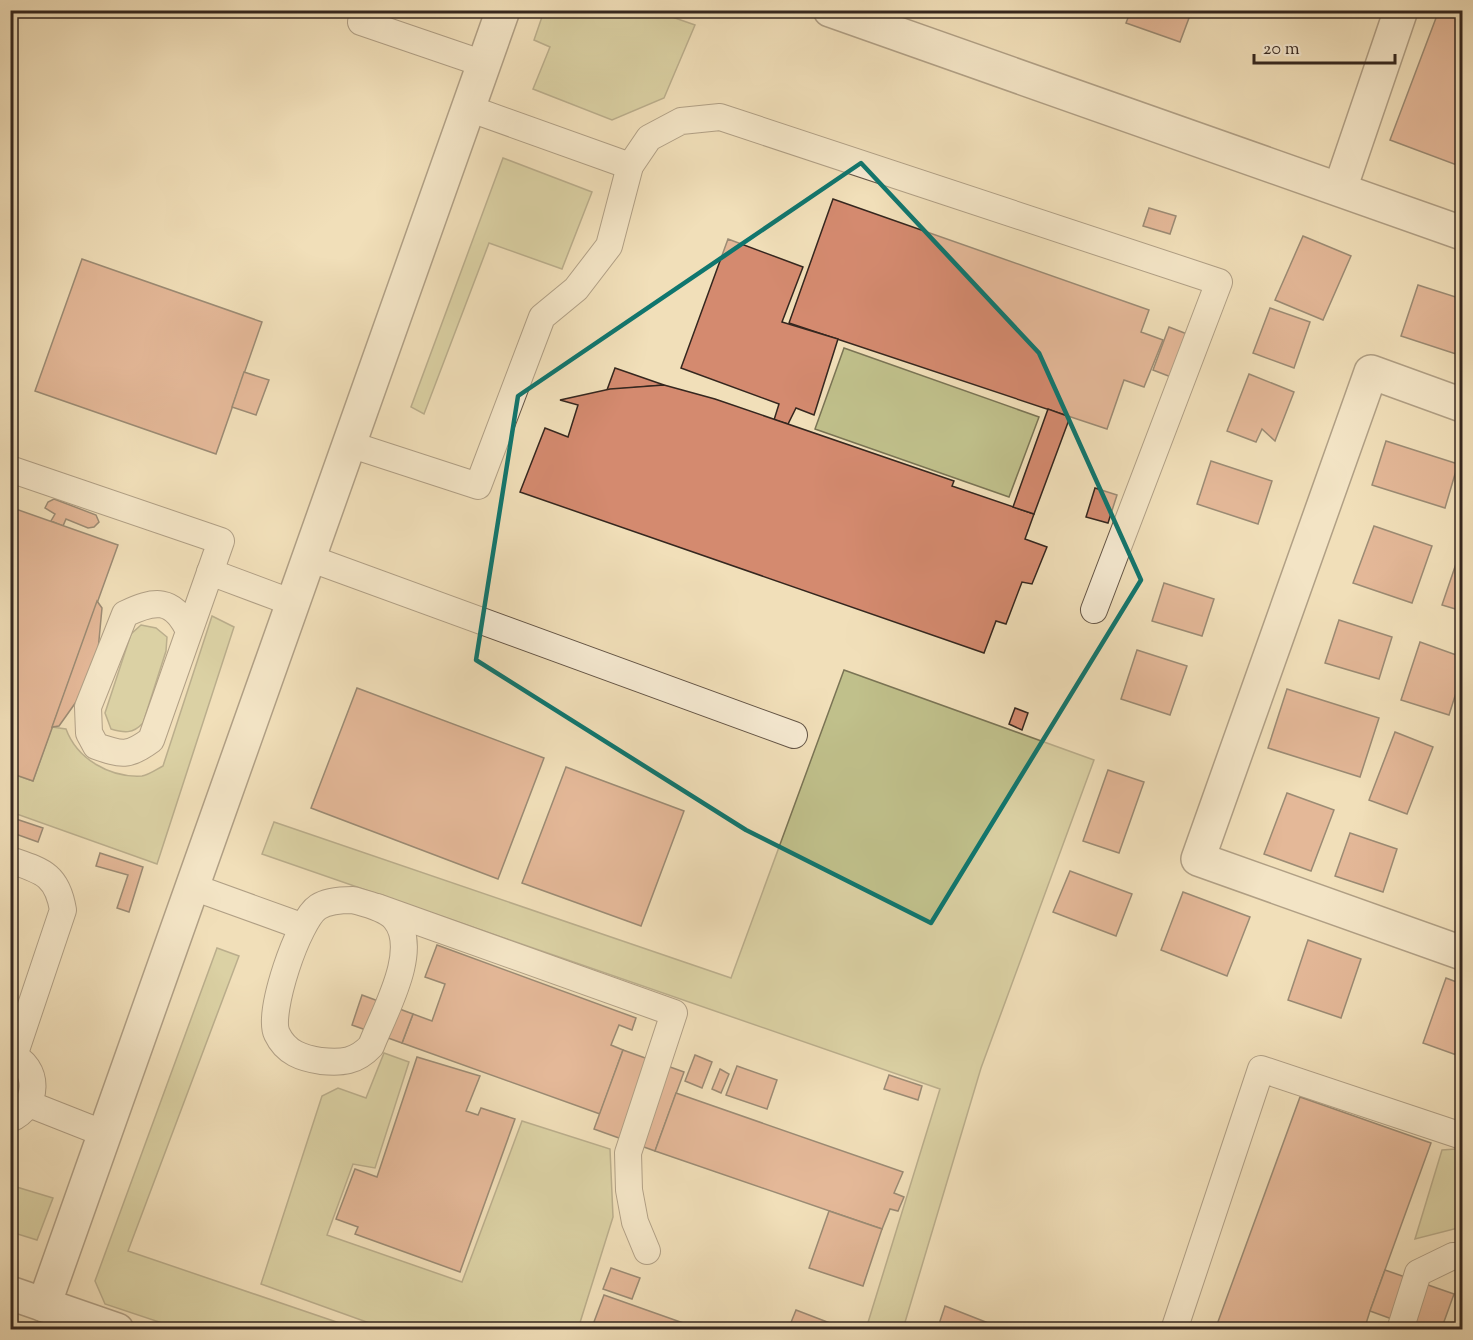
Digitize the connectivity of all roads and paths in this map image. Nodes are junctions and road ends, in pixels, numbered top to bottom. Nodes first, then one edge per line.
1 (503, 10) edge
2 (830, 10) edge
3 (1401, 10) edge
4 (361, 22) dead end
5 (484, 64) junction
6 (468, 108) junction
7 (630, 166) junction
8 (1340, 189) junction
9 (1462, 232) edge
10 (1462, 405) edge
11 (349, 444) junction
12 (10, 469) edge
13 (309, 558) junction
14 (210, 572) junction
15 (293, 603) junction
16 (1094, 610) dead end
17 (189, 631) junction
18 (794, 735) dead end
19 (10, 860) edge
20 (192, 887) junction
21 (377, 907) junction
22 (301, 926) junction
23 (1462, 950) edge
24 (12, 1056) edge
25 (20, 1111) edge
26 (105, 1134) junction
27 (1462, 1136) edge
28 (647, 1251) dead end
29 (1462, 1257) edge
30 (10, 1293) edge
31 (44, 1305) junction
32 (117, 1329) edge
33 (1174, 1329) edge
34 (1400, 1329) edge

1 - 5 street
2 - 8 street
3 - 8 street
4 - 5 lane
5 - 6 street
6 - 7 lane
6 - 11 street
7 - 11 lane
7 - 16 lane
8 - 9 street
10 - 23 street
11 - 13 street
12 - 14 lane
13 - 15 street
13 - 18 lane
14 - 15 lane
14 - 17 lane
15 - 20 street
17 - 17 lane
19 - 24 lane
20 - 22 lane
20 - 26 street
21 - 22 lane
21 - 22 lane
21 - 28 lane
24 - 25 lane
25 - 26 lane
26 - 31 street
27 - 33 lane
29 - 34 lane
30 - 31 street
31 - 32 street

